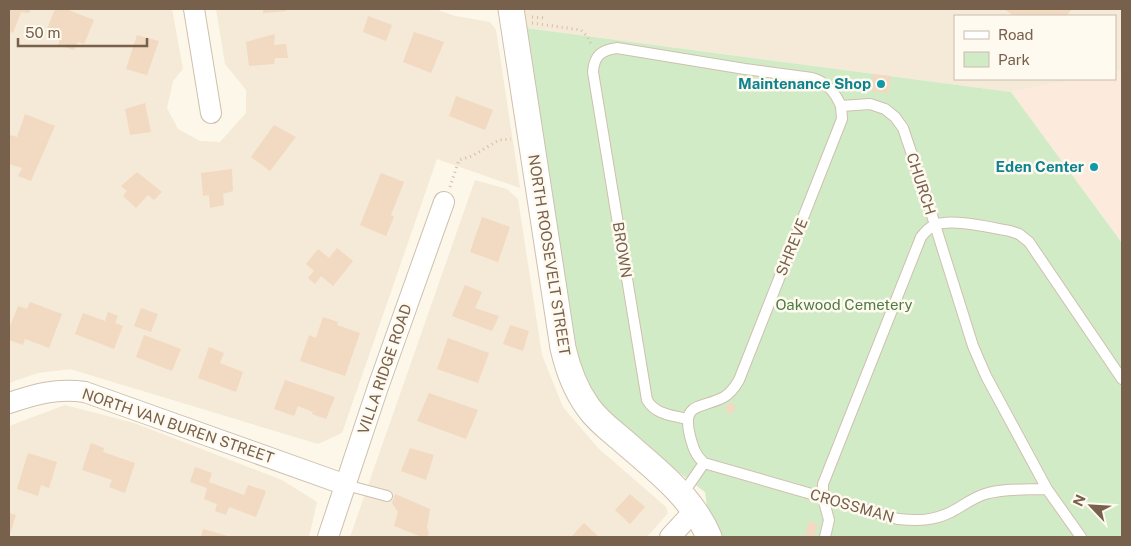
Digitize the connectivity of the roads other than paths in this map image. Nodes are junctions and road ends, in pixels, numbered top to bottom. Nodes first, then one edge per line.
1 (194, 9) edge
2 (521, 13) edge
3 (841, 106) junction
4 (211, 113) dead end
5 (444, 202) road end
6 (935, 225) junction
7 (1122, 379) edge
8 (9, 402) edge
9 (687, 419) junction
10 (704, 463) junction
11 (346, 484) junction
12 (1047, 489) junction
13 (387, 496) dead end
14 (823, 498) junction
15 (688, 503) junction
16 (328, 537) edge
17 (670, 537) edge
18 (709, 537) edge
19 (825, 537) edge
20 (1081, 537) edge

1 - 4 street
2 - 15 street, NORTH ROOSEVELT STREET
3 - 6 lane, CHURCH
3 - 9 lane, SHREVE
3 - 9 lane, BROWN
5 - 11 street, VILLA RIDGE ROAD
6 - 7 lane
6 - 12 lane, CHURCH
6 - 14 lane
8 - 11 street, NORTH VAN BUREN STREET
9 - 10 lane
10 - 14 lane, CROSSMAN
10 - 15 lane
11 - 13 lane
11 - 16 street, VILLA RIDGE ROAD
12 - 14 lane, CROSSMAN
12 - 20 lane, CHURCH
14 - 19 lane
15 - 17 street
15 - 18 street, NORTH ROOSEVELT STREET

